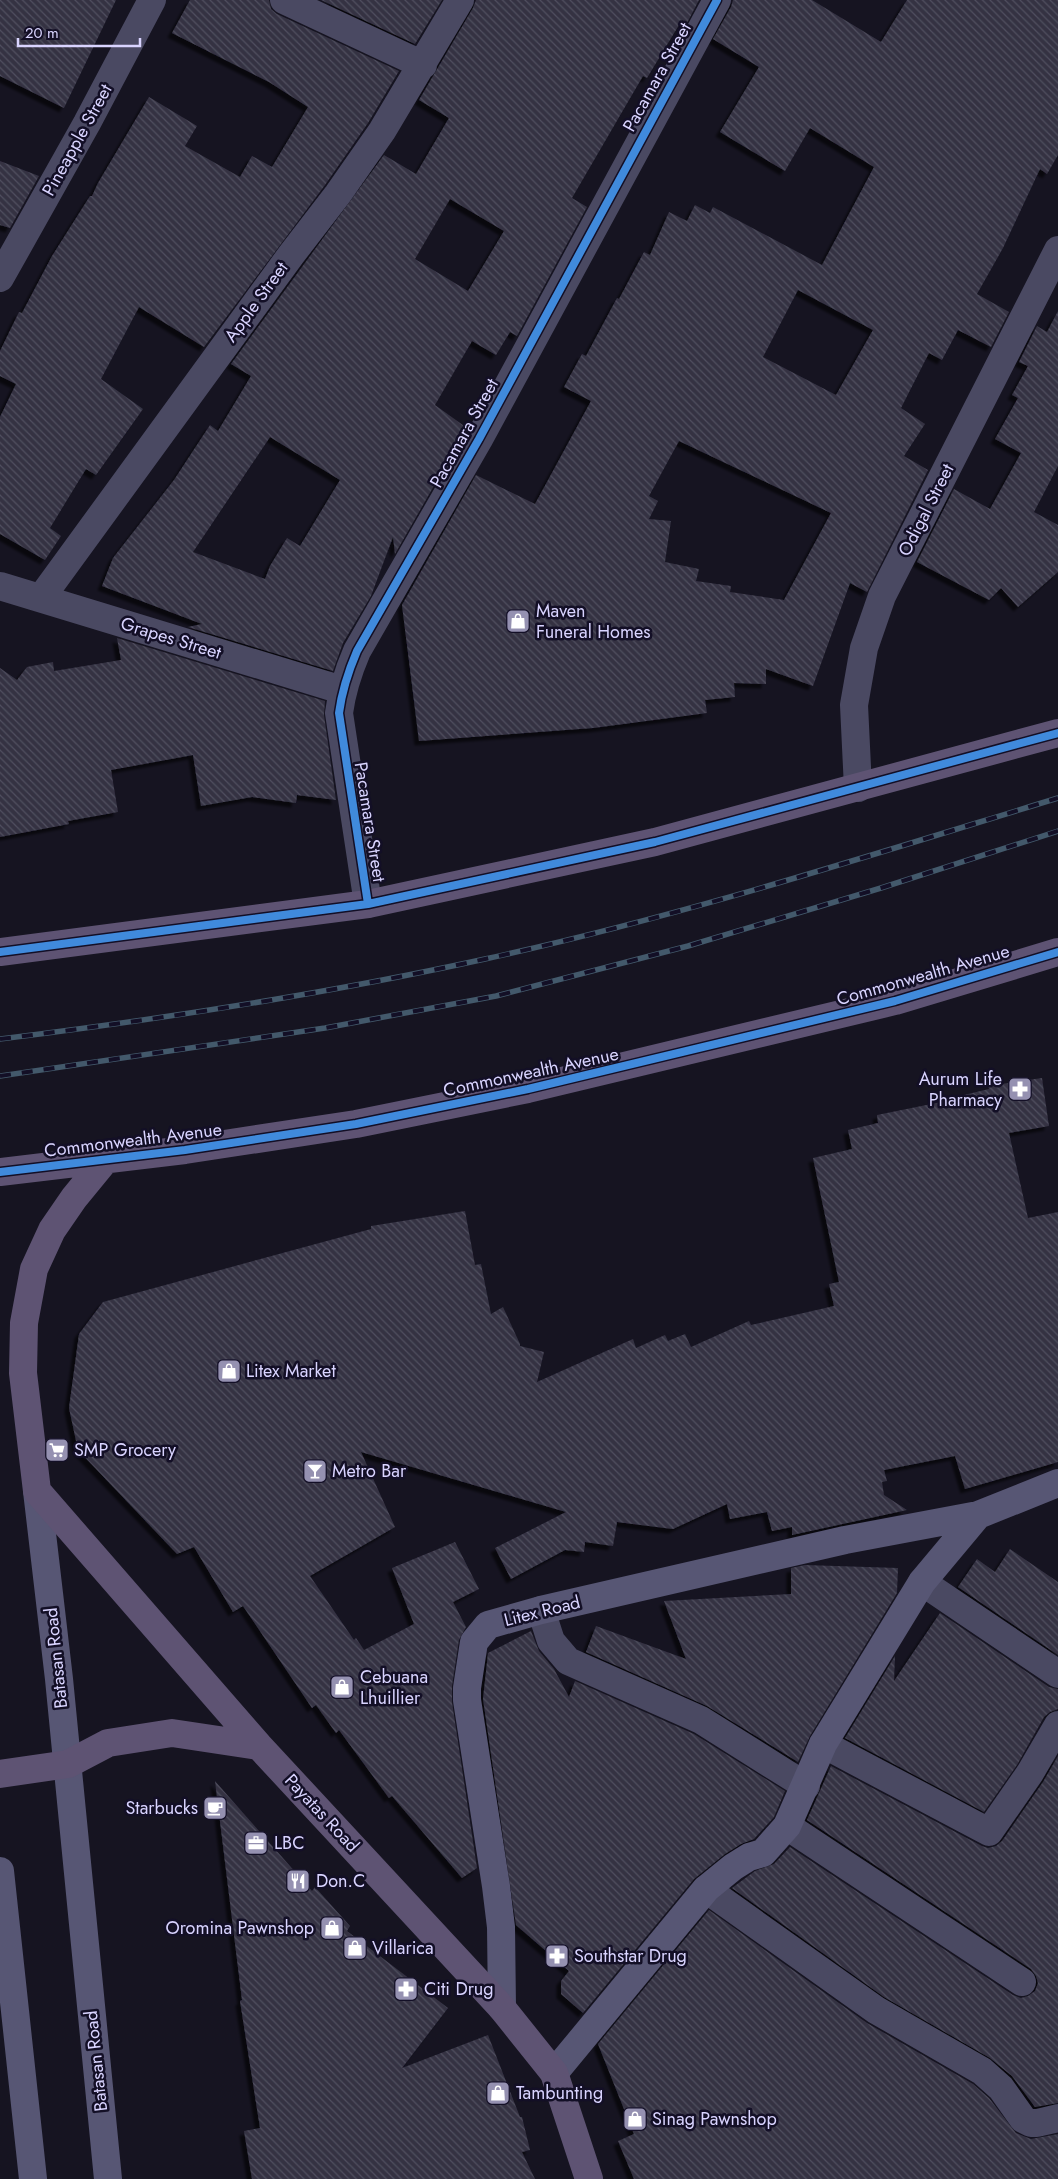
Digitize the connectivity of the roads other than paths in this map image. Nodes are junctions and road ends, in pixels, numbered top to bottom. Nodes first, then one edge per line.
1 (152, 0) edge
2 (284, 0) edge
3 (460, 0) edge
4 (717, 0) edge
5 (423, 64) junction
6 (1058, 250) edge
7 (0, 278) edge
8 (0, 586) edge
9 (40, 598) junction
10 (342, 690) junction
11 (1058, 732) edge
12 (858, 788) junction
13 (368, 904) junction
14 (0, 952) edge
15 (1058, 952) edge
16 (106, 1159) junction
17 (0, 1172) edge
18 (1058, 1483) edge
19 (37, 1491) junction
20 (978, 1515) junction
21 (922, 1582) junction
22 (541, 1610) junction
23 (1058, 1674) edge
24 (1058, 1725) edge
25 (823, 1744) junction
26 (259, 1746) junction
27 (68, 1764) junction
28 (0, 1774) edge
29 (806, 1786) junction
30 (787, 1826) junction
31 (0, 1871) edge
32 (706, 1889) junction
33 (1022, 1982) dead end
34 (502, 2008) junction
35 (554, 2073) junction
36 (1058, 2118) edge
37 (33, 2179) edge
38 (108, 2179) edge
39 (589, 2179) edge

1 - 7 street, Pineapple Street
2 - 5 street
3 - 5 street, Apple Street
4 - 10 street, Pacamara Street
5 - 9 street, Apple Street
6 - 12 street, Odigal Street
8 - 9 street, Grapes Street
9 - 10 street, Grapes Street
10 - 13 street, Pacamara Street
11 - 12 main road
12 - 13 main road
13 - 14 main road
15 - 16 main road, Commonwealth Avenue
16 - 17 main road, Commonwealth Avenue
16 - 19 main road, Batasan Road
18 - 20 street, Litex Road
19 - 26 main road, Payatas Road
19 - 27 street, Batasan Road
20 - 21 street
20 - 22 street, Litex Road
21 - 23 street
21 - 25 street
22 - 29 street
22 - 34 street, Litex Road
24 - 25 street
25 - 29 street
26 - 27 main road
26 - 34 main road, Payatas Road
27 - 28 main road
27 - 38 street, Batasan Road
29 - 30 street
30 - 32 street
30 - 33 street
31 - 37 street
32 - 35 street
32 - 36 street
34 - 35 main road, Payatas Road
35 - 39 main road, Payatas Road

